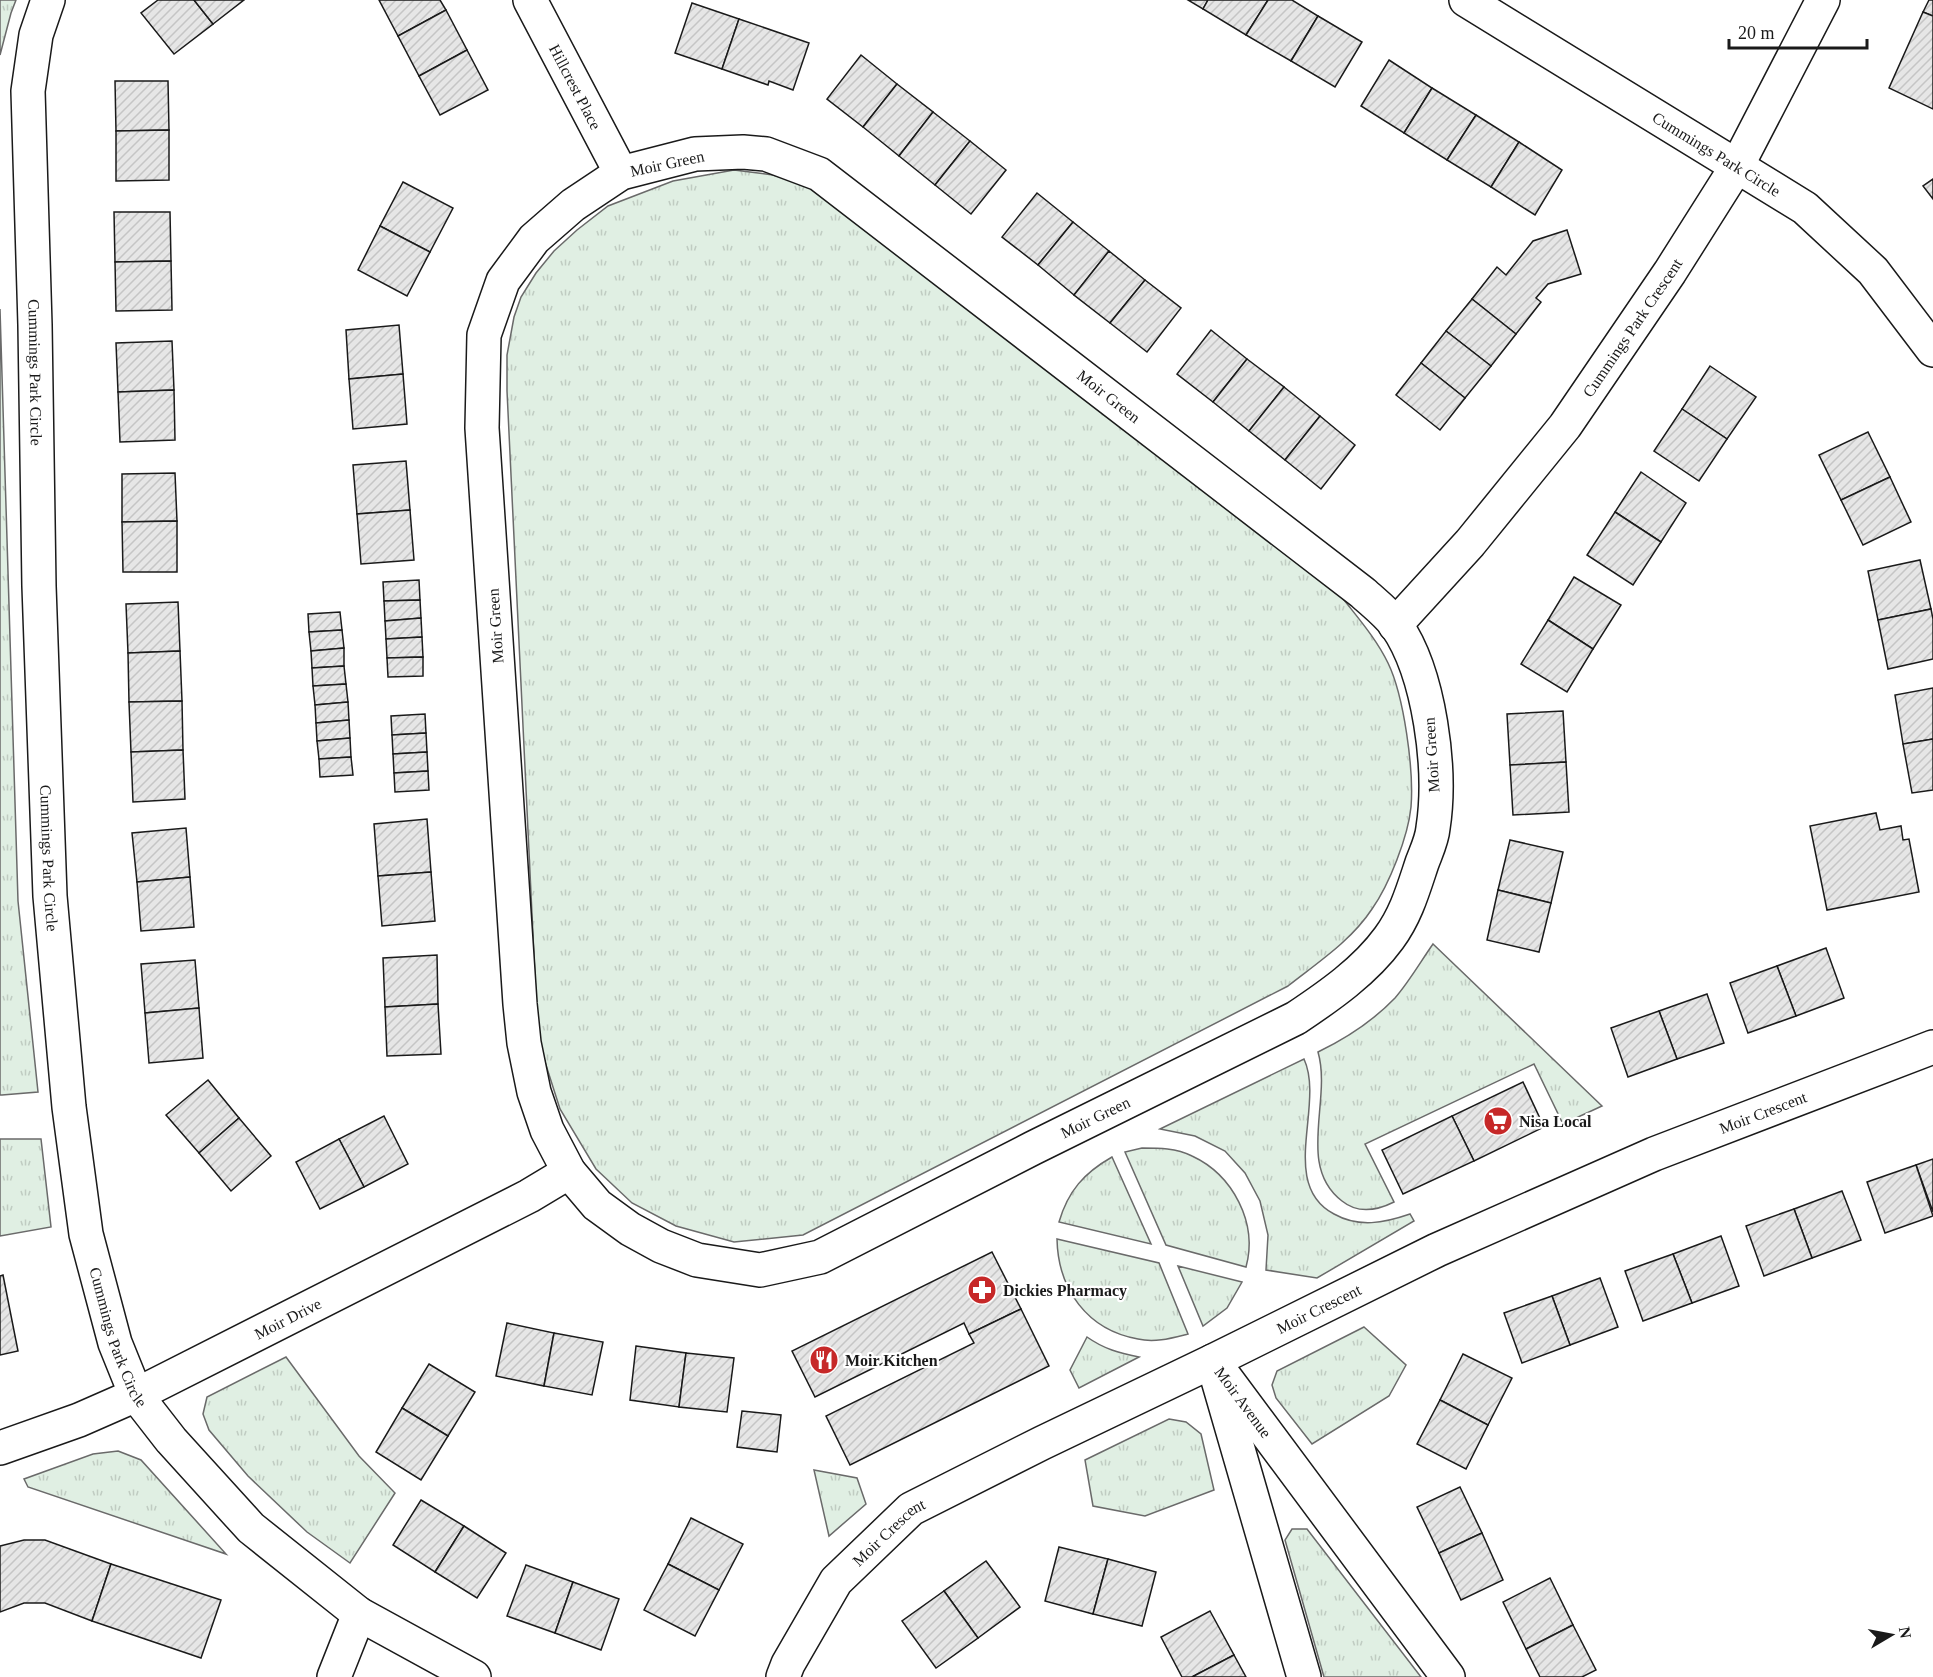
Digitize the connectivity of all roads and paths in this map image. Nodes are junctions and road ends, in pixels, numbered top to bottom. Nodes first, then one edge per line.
1 (48, 0) edge
2 (530, 0) edge
3 (1466, 0) edge
4 (1823, 0) edge
5 (1737, 166) junction
6 (621, 173) junction
7 (1933, 350) edge
8 (1395, 625) junction
9 (1933, 1047) edge
10 (569, 1172) junction
11 (1213, 1361) junction
12 (136, 1395) junction
13 (0, 1448) edge
14 (359, 1614) junction
15 (334, 1677) edge
16 (474, 1677) edge
17 (783, 1677) edge
18 (1304, 1677) edge
19 (1448, 1677) edge

1 - 12 street, Cummings Park Circle
2 - 6 street, Hillcrest Place
3 - 5 street, Cummings Park Circle
4 - 5 street, Cummings Park Crescent
5 - 7 street, Cummings Park Circle
5 - 8 street, Cummings Park Crescent
6 - 8 street, Moir Green
6 - 10 street, Moir Green
8 - 10 street, Moir Green
9 - 11 street, Moir Crescent
10 - 12 street, Moir Drive
11 - 17 street, Moir Crescent
11 - 18 street, Moir Avenue
11 - 19 street, Moir Avenue
12 - 13 street, Moir Drive
12 - 14 street, Cummings Park Circle
14 - 15 street
14 - 16 street, Cummings Park Circle

